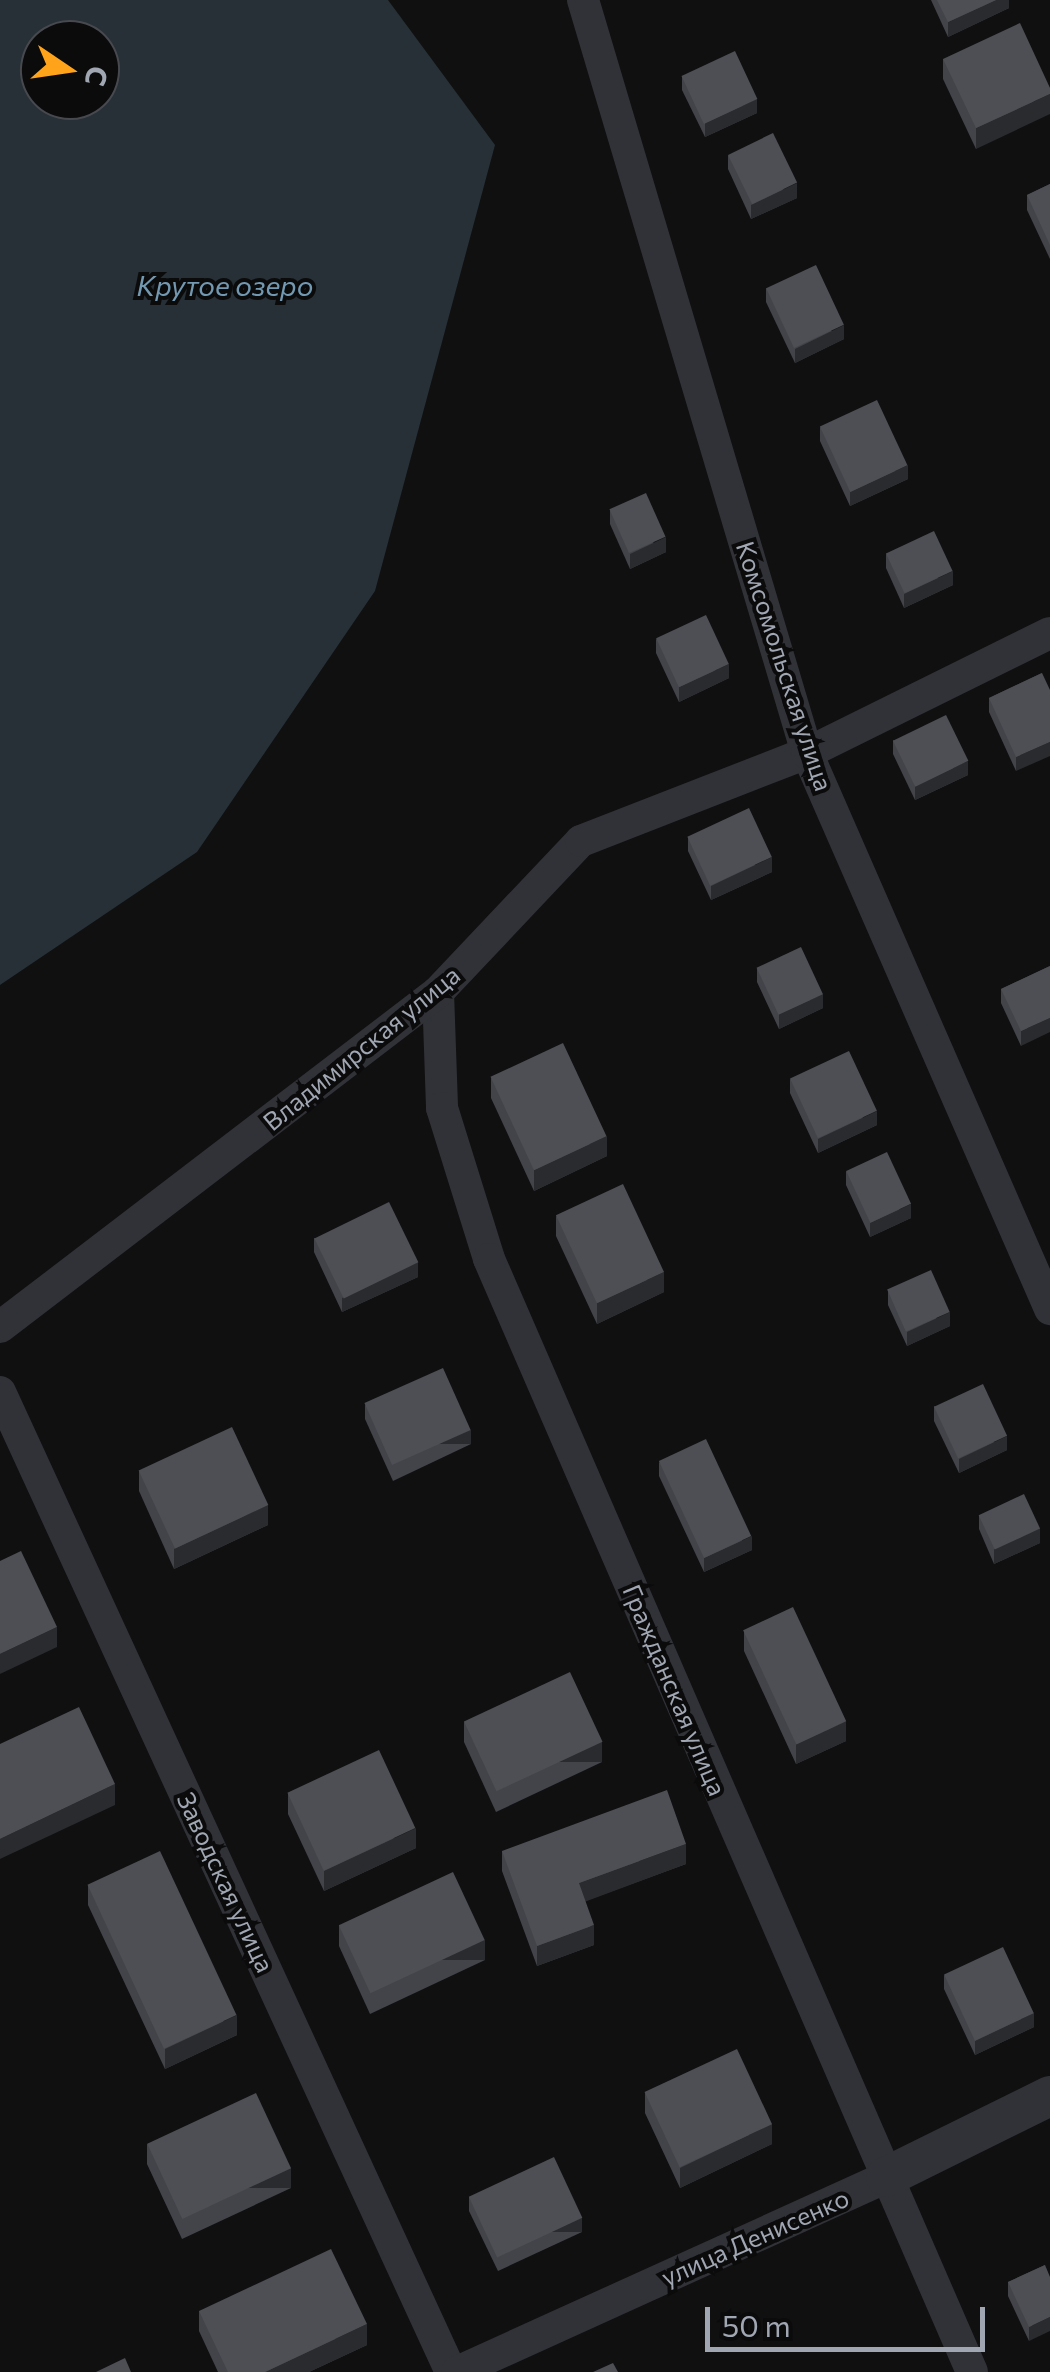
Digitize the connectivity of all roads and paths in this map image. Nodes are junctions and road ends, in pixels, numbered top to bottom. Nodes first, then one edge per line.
1 (583, 0) edge
2 (1050, 633) edge
3 (807, 753) junction
4 (438, 992) junction
5 (1050, 1310) edge
6 (0, 1326) edge
7 (0, 1392) edge
8 (1050, 2096) edge
9 (886, 2178) junction
10 (454, 2372) edge
11 (972, 2372) edge

1 - 3 street, Комсомольская улица
2 - 3 street, Владимирская улица
3 - 4 street, Владимирская улица
3 - 5 street, Комсомольская улица
4 - 6 street, Владимирская улица
4 - 9 street, Гражданская улица
7 - 10 street, Заводская улица
8 - 9 street, улица Денисенко
9 - 10 street, улица Денисенко
9 - 11 street, Гражданская улица

